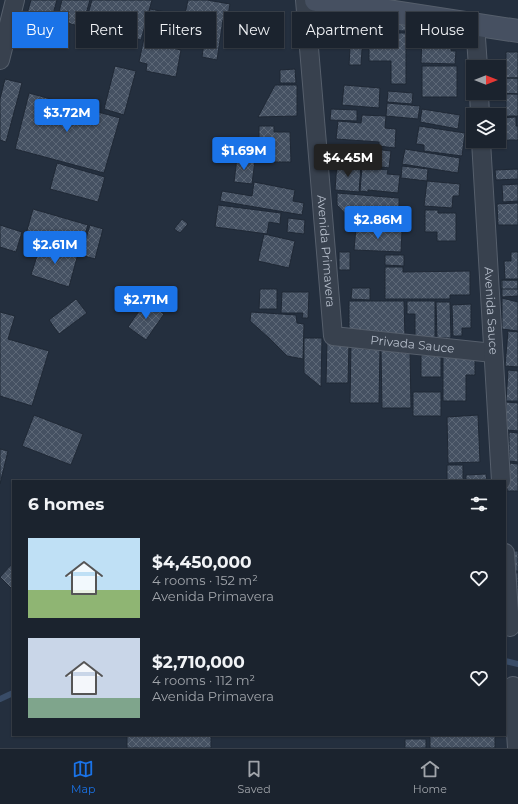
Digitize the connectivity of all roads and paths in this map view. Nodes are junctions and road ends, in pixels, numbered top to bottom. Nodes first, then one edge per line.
1 (15, 0) edge
2 (305, 0) edge
3 (316, 0) edge
4 (406, 14) edge
5 (478, 24) edge
6 (518, 31) edge
7 (477, 48) edge
8 (0, 60) edge
9 (478, 60) edge
10 (482, 148) edge
11 (332, 336) joint
12 (493, 353) junction
13 (501, 480) edge
14 (506, 568) edge
15 (510, 627) dead end
16 (513, 686) dead end
17 (517, 748) edge

1 - 8 street
2 - 11 street, Avenida Primavera
3 - 4 street
5 - 6 street
7 - 9 street
10 - 12 street, Avenida Sauce
11 - 12 street, Privada Sauce
12 - 13 street, Avenida Sauce
14 - 15 street
16 - 17 street

